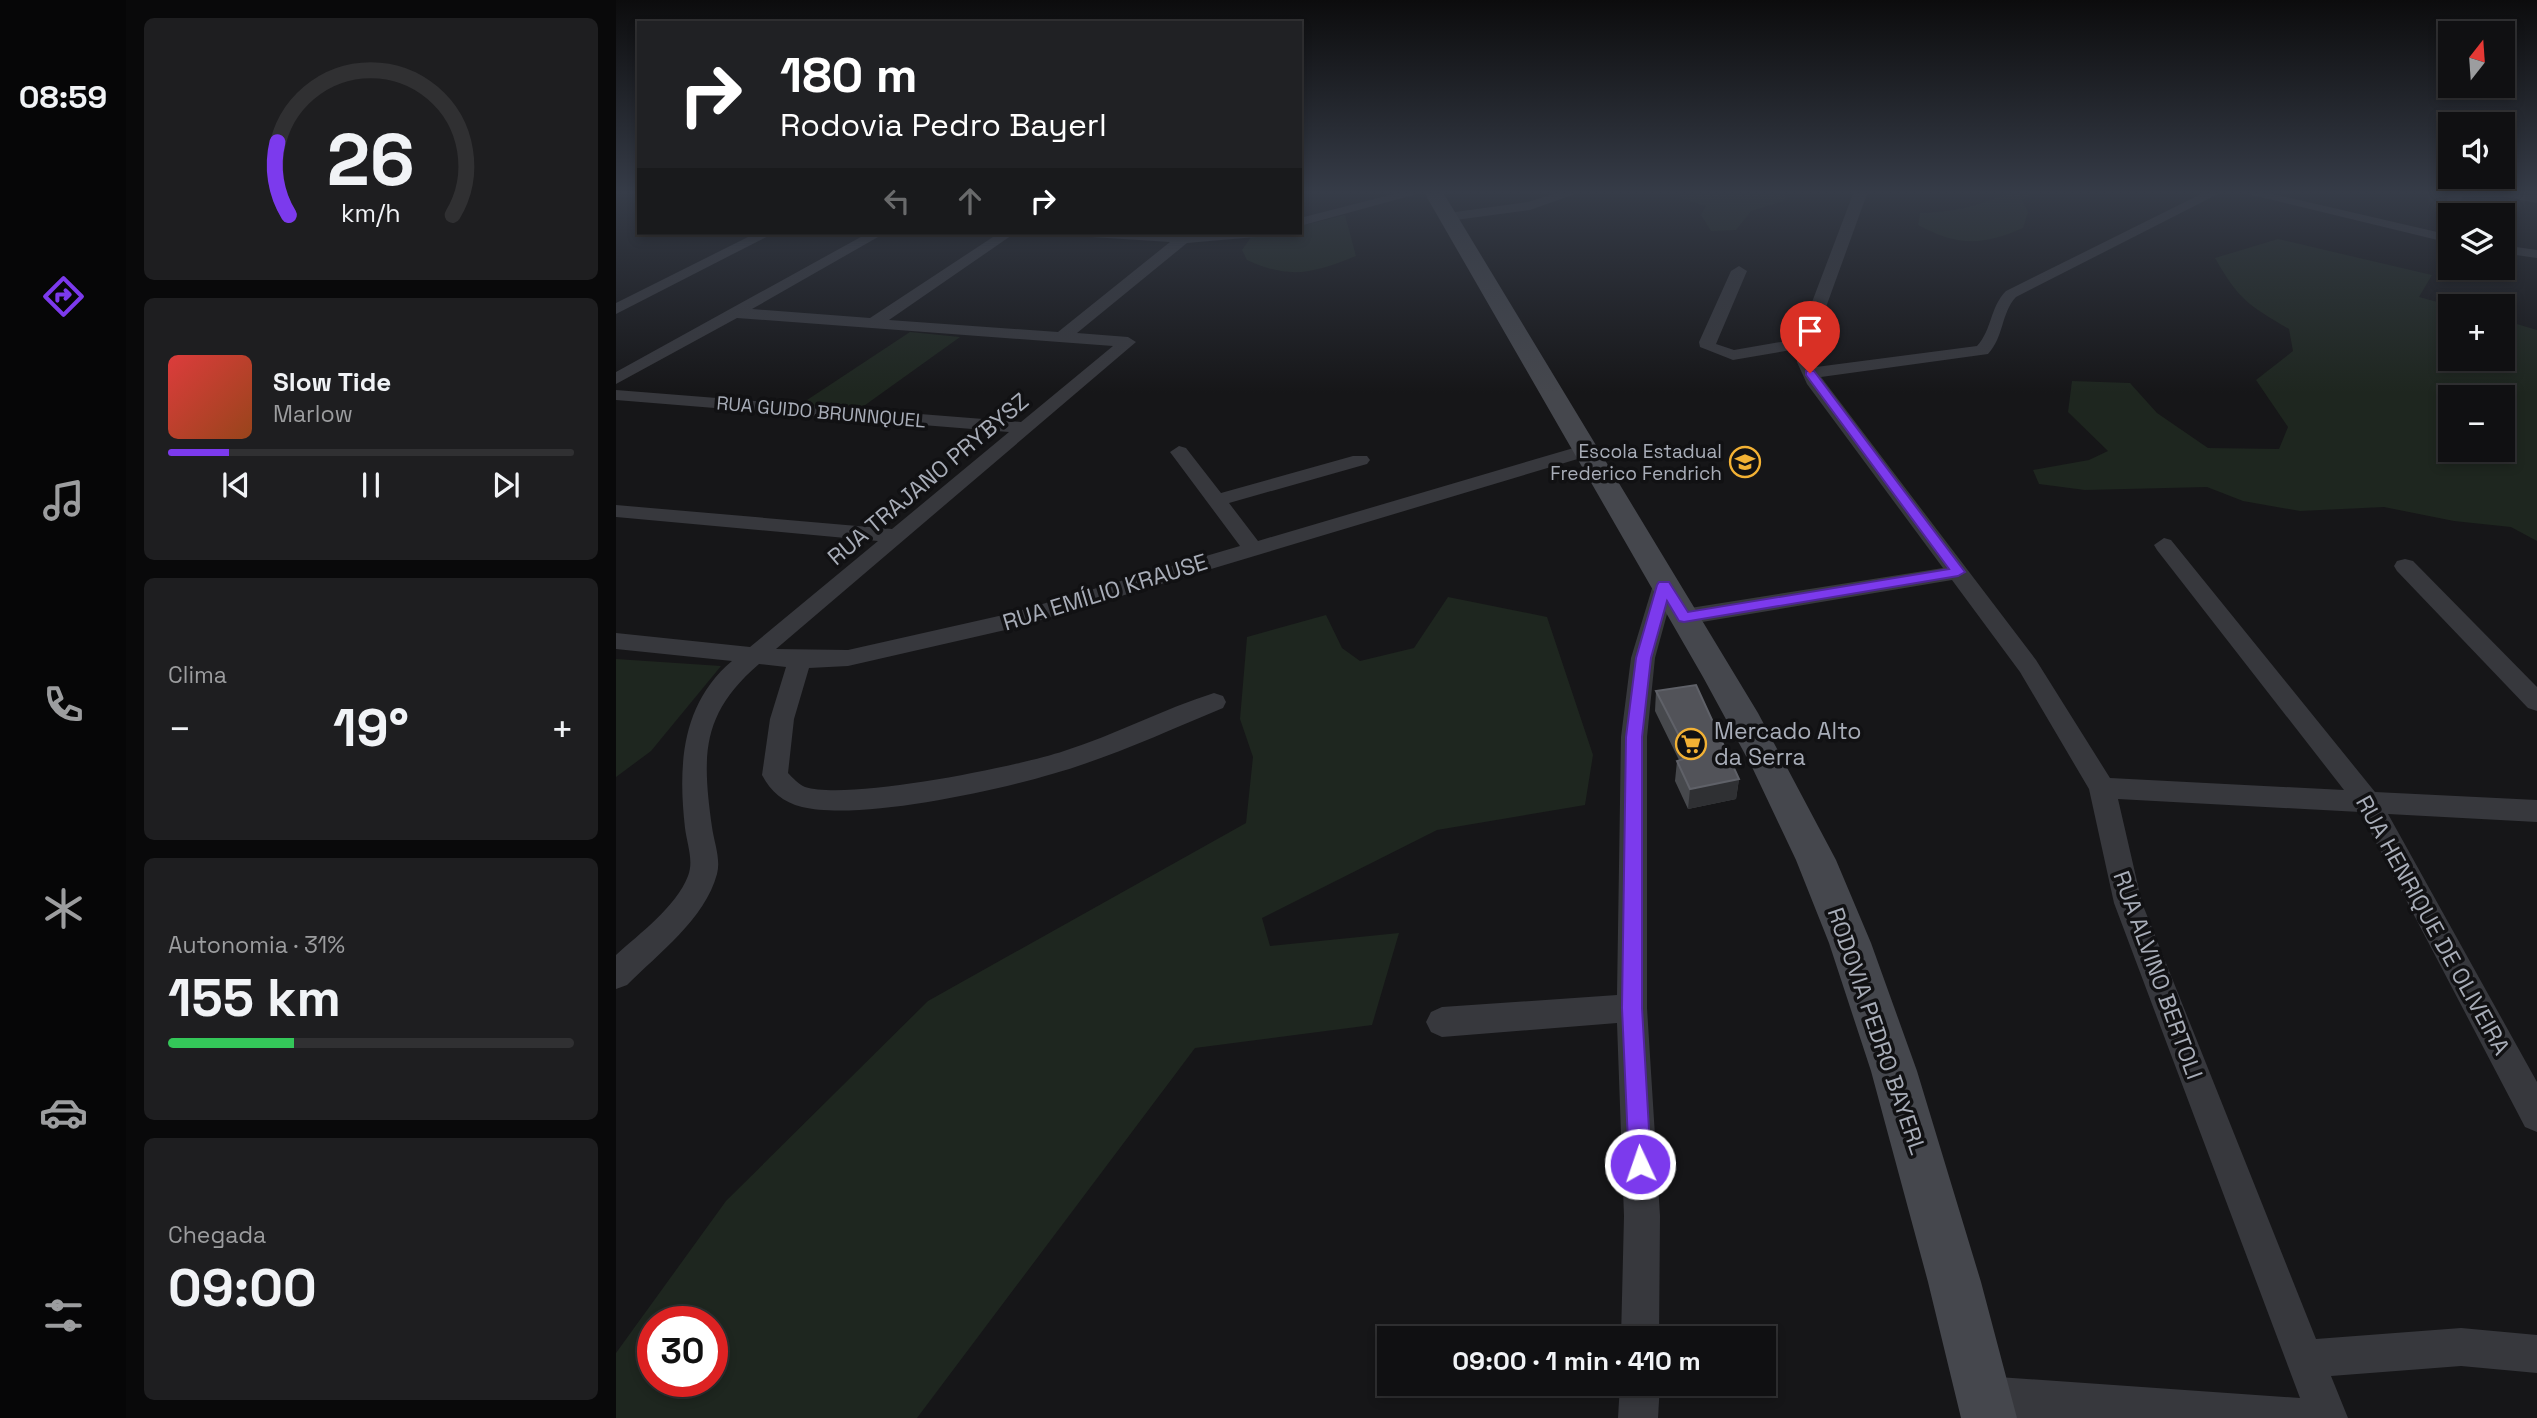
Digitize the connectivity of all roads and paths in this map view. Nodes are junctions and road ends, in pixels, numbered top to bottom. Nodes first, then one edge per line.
1 (713, 260) edge
2 (829, 260) edge
3 (967, 260) edge
4 (1157, 260) edge
5 (1472, 260) edge
6 (1835, 260) edge
7 (2077, 260) edge
8 (1739, 271) dead end
9 (616, 309) edge
10 (735, 313) junction
11 (873, 323) junction
12 (1062, 337) junction
13 (1804, 343) junction
14 (1810, 373) junction
15 (616, 380) edge
16 (616, 395) edge
17 (1026, 428) junction
18 (1179, 452) dead end
19 (1584, 452) junction
20 (1360, 460) dead end
21 (1216, 501) junction
22 (616, 511) edge
23 (898, 536) junction
24 (2164, 545) dead end
25 (1253, 548) junction
26 (2405, 566) dead end
27 (1958, 572) junction
28 (1664, 585) junction
29 (1684, 617) junction
30 (616, 641) edge
31 (759, 654) junction
32 (800, 660) junction
33 (1214, 702) dead end
34 (2537, 702) edge
35 (2102, 788) junction
36 (2368, 802) junction
37 (2537, 811) edge
38 (616, 975) edge
39 (1632, 1008) junction
40 (1442, 1022) dead end
41 (2537, 1115) edge
42 (1640, 1326) edge
43 (2537, 1354) edge
44 (2305, 1359) junction
45 (1639, 1396) edge
46 (1986, 1407) edge
47 (1638, 1418) edge
48 (2304, 1418) edge
49 (2328, 1418) edge

1 - 9 street
2 - 10 street
3 - 11 street
4 - 12 street
5 - 19 main road, RODOVIA PEDRO BAYERL
6 - 13 street
7 - 14 street
8 - 13 street
10 - 11 street
10 - 15 street
11 - 12 street
12 - 17 street, RUA TRAJANO PRYBYSZ
13 - 14 street, RUA ALVINO BERTOLI
14 - 27 street, RUA ALVINO BERTOLI
16 - 17 street, RUA GUIDO BRUNNQUEL
17 - 23 street, RUA TRAJANO PRYBYSZ
18 - 21 street
19 - 25 street, RUA EMÍLIO KRAUSE
19 - 28 main road, RODOVIA PEDRO BAYERL
20 - 21 street
21 - 25 street
22 - 23 street
23 - 31 street, RUA TRAJANO PRYBYSZ
24 - 36 street, RUA HENRIQUE DE OLIVEIRA
25 - 32 street, RUA EMÍLIO KRAUSE
26 - 34 street
27 - 29 street
27 - 35 street, RUA ALVINO BERTOLI
28 - 29 main road, RODOVIA PEDRO BAYERL
28 - 39 street
29 - 46 main road, RODOVIA PEDRO BAYERL
30 - 31 street, RUA EMÍLIO KRAUSE
31 - 32 street, RUA EMÍLIO KRAUSE
31 - 38 street, RUA TRAJANO PRYBYSZ
32 - 33 street
35 - 36 street
35 - 44 street, RUA ALVINO BERTOLI
36 - 37 street
36 - 41 street, RUA HENRIQUE DE OLIVEIRA
39 - 40 street
39 - 42 street
43 - 44 street
44 - 49 street, RUA ALVINO BERTOLI
45 - 47 street
46 - 48 street

